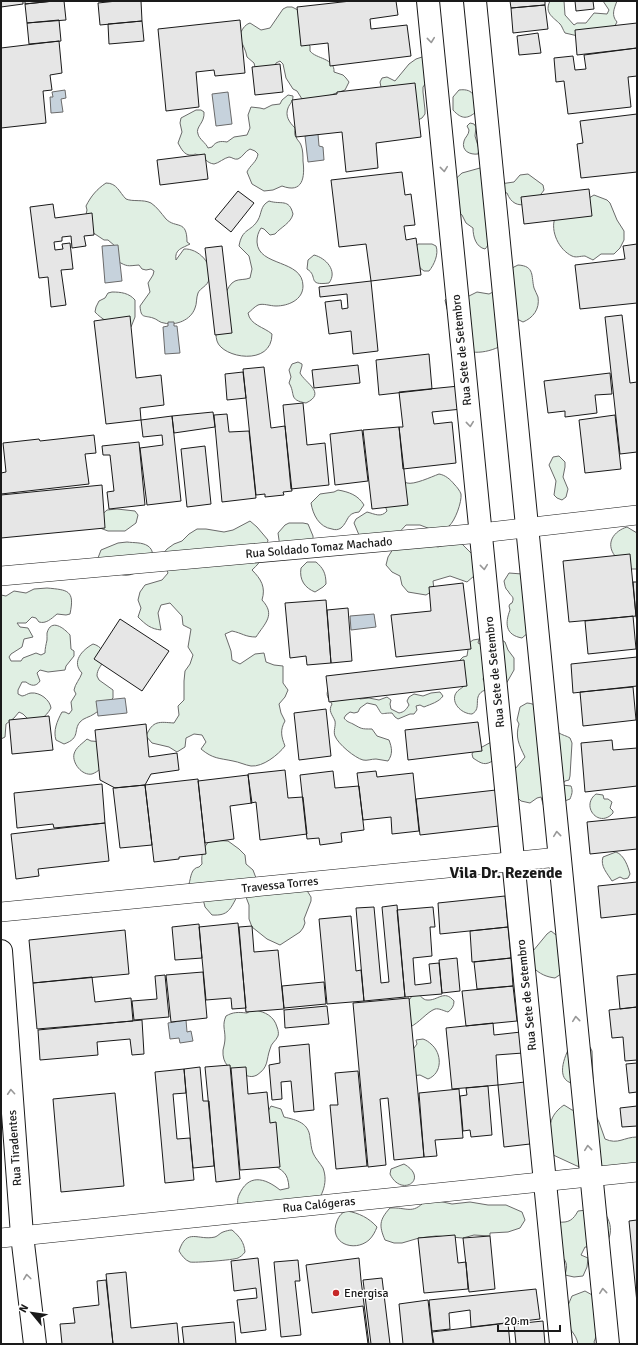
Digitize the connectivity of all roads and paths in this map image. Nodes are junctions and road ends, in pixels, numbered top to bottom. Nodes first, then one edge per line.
1 (428, 1) edge
2 (475, 1) edge
3 (637, 515) edge
4 (527, 527) junction
5 (480, 533) junction
6 (1, 576) edge
7 (560, 857) junction
8 (514, 861) junction
9 (1, 912) edge
10 (1, 951) edge
11 (637, 1172) edge
12 (591, 1177) junction
13 (546, 1182) junction
14 (11, 1236) edge
15 (35, 1344) edge
16 (561, 1344) edge
17 (608, 1344) edge

1 -> 5 main road, Rua Sete de Setembro
2 - 4 main road
3 - 4 street, Rua Soldado Tomaz Machado
4 - 5 street, Rua Soldado Tomaz Machado
7 -> 4 main road
5 - 6 street, Rua Soldado Tomaz Machado
5 -> 8 main road, Rua Sete de Setembro
7 - 8 street, Travessa Torres
12 -> 7 main road
8 - 9 street, Travessa Torres
8 - 13 main road, Rua Sete de Setembro
14 -> 10 main road, Rua Tiradentes
11 - 12 street, Rua Calógeras
12 - 13 street, Rua Calógeras
17 -> 12 main road
13 - 14 street, Rua Calógeras
13 - 16 main road, Rua Sete de Setembro
15 -> 14 main road, Rua Tiradentes

